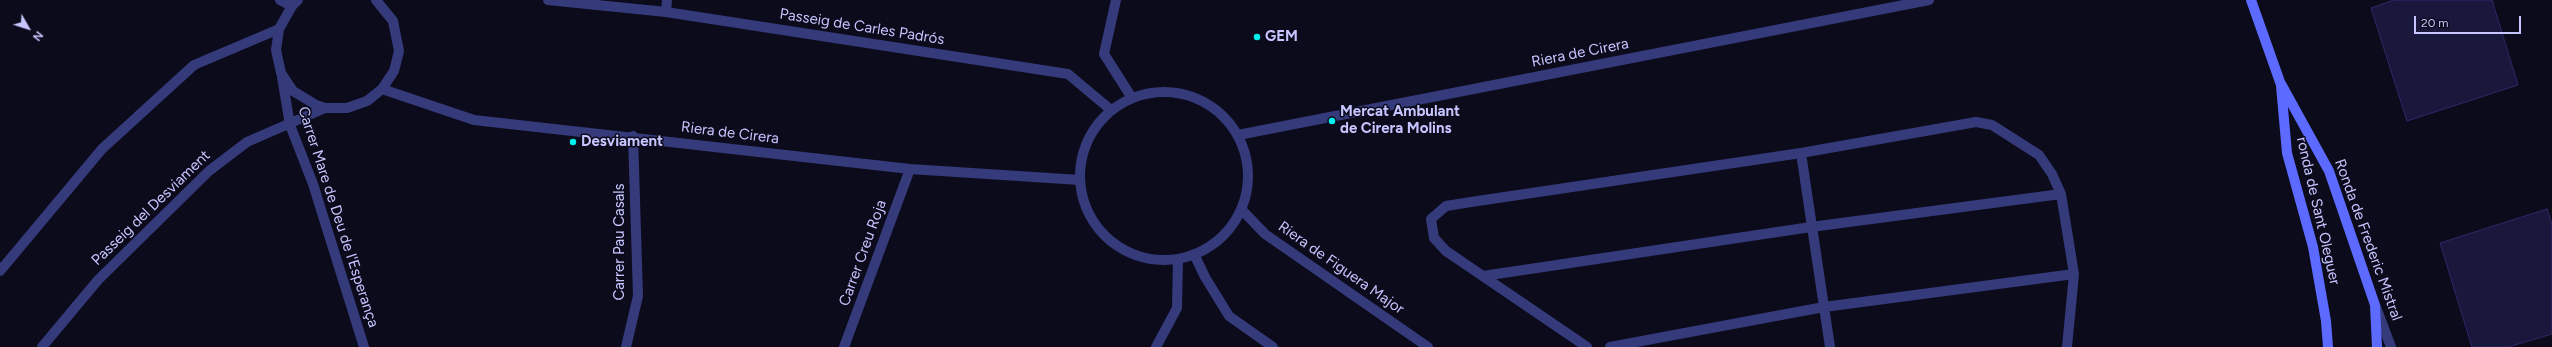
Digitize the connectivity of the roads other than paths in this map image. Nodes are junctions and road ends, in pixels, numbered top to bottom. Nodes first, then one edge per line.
1 (280, 0) edge
2 (376, 0) edge
3 (548, 0) edge
4 (667, 0) edge
5 (1116, 0) edge
6 (1928, 0) edge
7 (2251, 0) edge
8 (295, 3) edge
9 (666, 12) junction
10 (279, 29) junction
11 (281, 73) junction
12 (2280, 82) junction
13 (382, 89) junction
14 (1132, 98) junction
15 (325, 108) junction
16 (1111, 110) junction
17 (290, 125) junction
18 (1238, 135) junction
19 (633, 136) junction
20 (1801, 154) junction
21 (910, 169) junction
22 (1080, 180) junction
23 (2060, 194) junction
24 (1241, 210) junction
25 (1811, 227) junction
26 (1194, 254) junction
27 (1178, 259) junction
28 (0, 271) edge
29 (2074, 274) junction
30 (1484, 276) junction
31 (2375, 304) junction
32 (1824, 307) junction
33 (42, 347) edge
34 (364, 347) edge
35 (626, 347) edge
36 (844, 347) edge
37 (1156, 347) edge
38 (1273, 347) edge
39 (1428, 347) edge
40 (1588, 347) edge
41 (1610, 347) edge
42 (1830, 347) edge
43 (2067, 347) edge
44 (2328, 347) edge
45 (2377, 347) edge
46 (2391, 347) edge

1 - 8 street
2 - 13 street
3 - 9 street, Passeig de Carles Padrós
4 - 9 street
5 - 14 street
6 - 18 street, Riera de Cirera
7 - 12 street
8 - 10 street
9 - 16 street, Passeig de Carles Padrós
10 - 11 street, Carrer Mare de Deu de l'Esperança
10 - 28 street
11 - 15 street
11 - 17 street, Carrer Mare de Deu de l'Esperança
12 - 31 street, Ronda de Frederic Mistral
12 - 44 street, ronda de Sant Oleguer
13 - 15 street
13 - 19 street, Riera de Cirera
14 - 16 street
14 - 18 street
15 - 17 street, Passeig del Desviament
16 - 22 street
17 - 33 street, Passeig del Desviament
17 - 34 street, Carrer Mare de Deu de l'Esperança
18 - 24 street
19 - 21 street, Riera de Cirera
19 - 35 street, Carrer Pau Casals
20 - 23 street
20 - 25 street
20 - 30 street
21 - 22 street, Riera de Cirera
21 - 36 street, Carrer Creu Roja
22 - 27 street
23 - 25 street
23 - 29 street
24 - 26 street
24 - 39 street, Riera de Figuera Major
25 - 30 street
25 - 32 street
26 - 27 street
26 - 38 street
27 - 37 street
29 - 32 street
29 - 43 street
30 - 40 street
31 - 45 street
31 - 46 street, Ronda de Frederic Mistral
32 - 41 street
32 - 42 street

